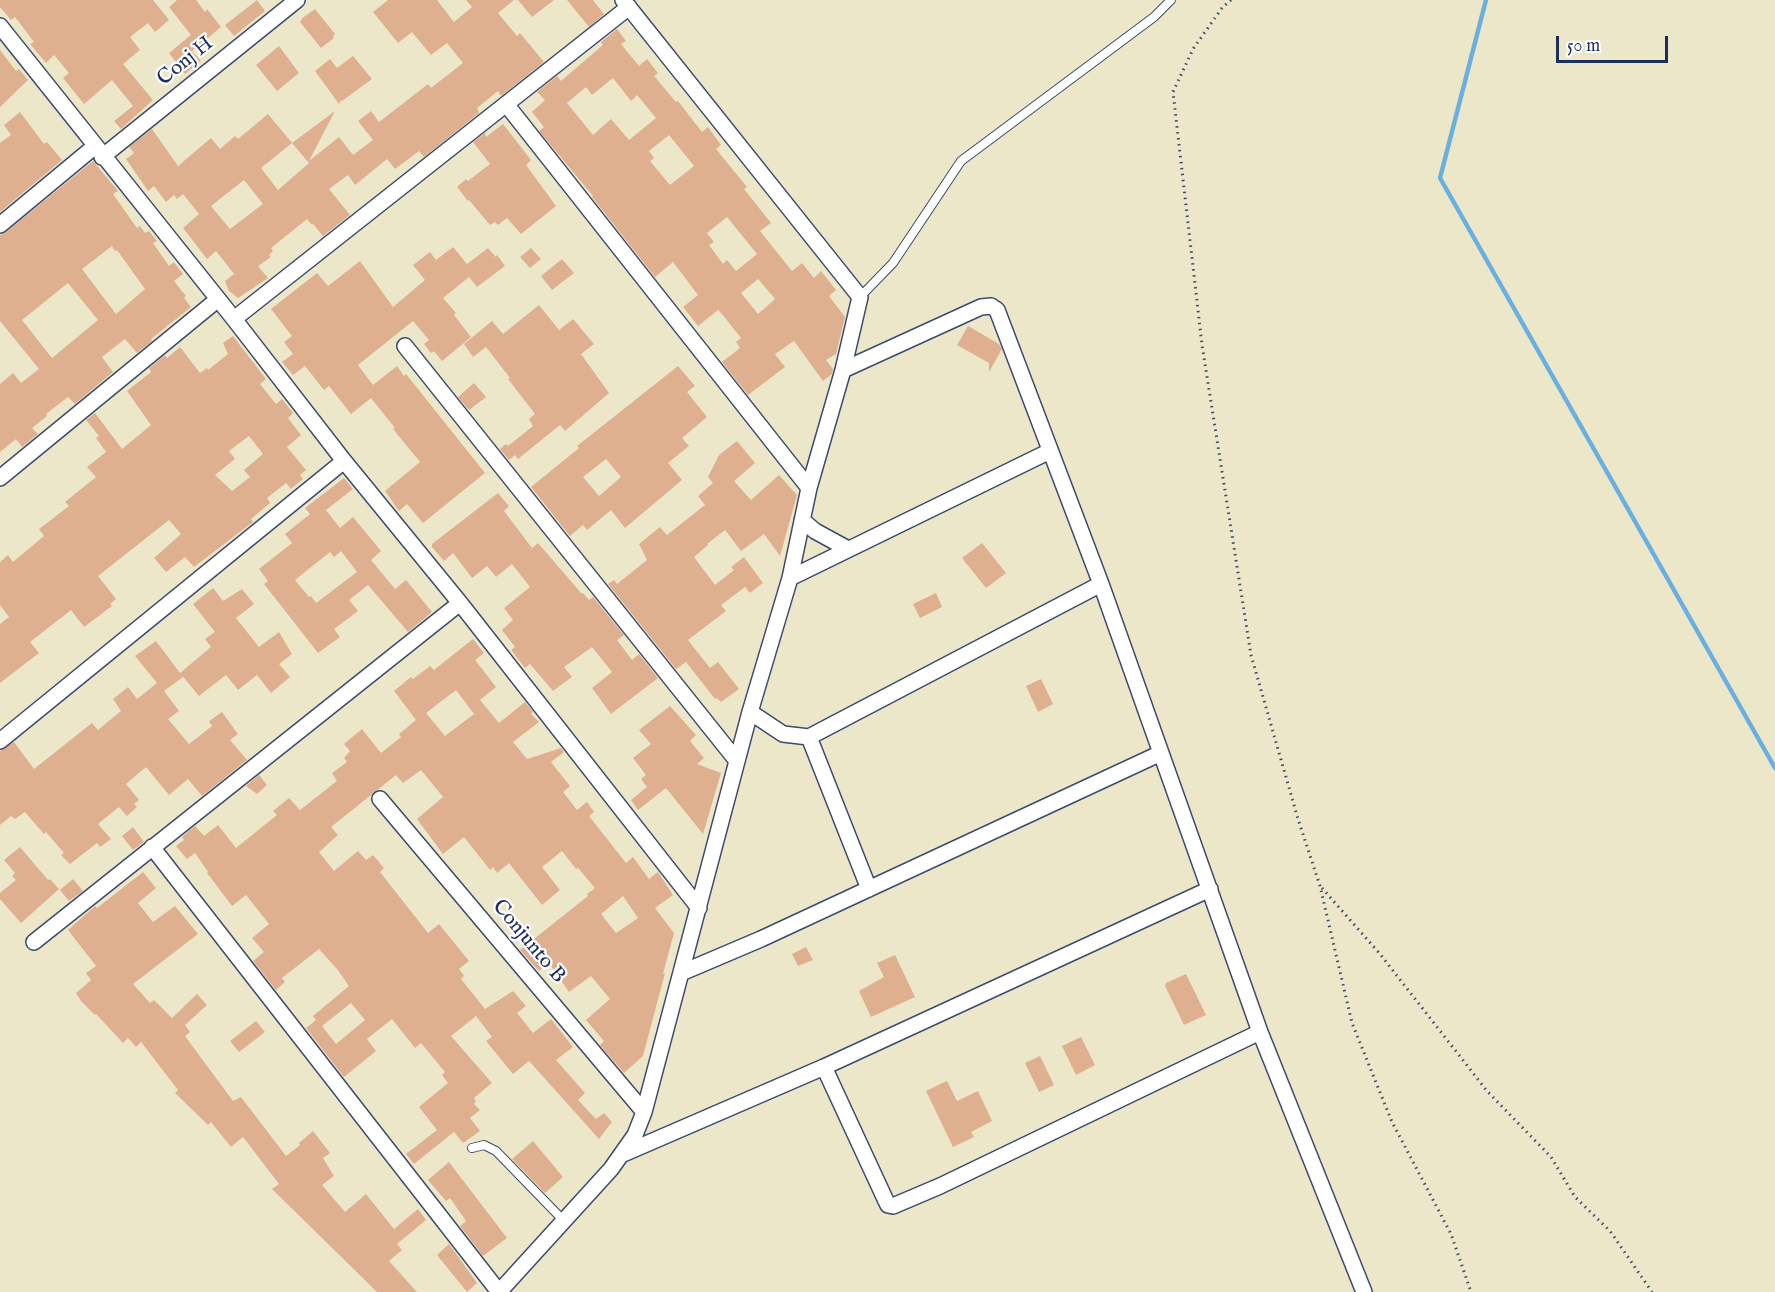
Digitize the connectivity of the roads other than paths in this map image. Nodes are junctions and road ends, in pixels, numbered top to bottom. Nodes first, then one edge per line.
1 (297, 0) edge
2 (1171, 0) edge
3 (626, 3) edge
4 (0, 26) edge
5 (506, 104) junction
6 (98, 152) junction
7 (0, 225) edge
8 (860, 297) junction
9 (218, 300) junction
10 (234, 319) junction
11 (405, 346) dead end
12 (843, 370) junction
13 (1050, 451) junction
14 (344, 461) junction
15 (0, 478) edge
16 (809, 488) junction
17 (802, 520) junction
18 (848, 549) junction
19 (790, 578) junction
20 (1101, 584) junction
21 (460, 603) junction
22 (750, 712) junction
23 (809, 737) junction
24 (0, 741) edge
25 (1161, 753) junction
26 (737, 761) junction
27 (380, 799) dead end
28 (152, 848) junction
29 (869, 889) junction
30 (1210, 889) junction
31 (699, 908) junction
32 (34, 942) dead end
33 (681, 973) junction
34 (1260, 1032) junction
35 (824, 1067) junction
36 (644, 1112) junction
37 (472, 1148) dead end
38 (622, 1154) junction
39 (564, 1221) junction
40 (499, 1292) edge
41 (1364, 1292) edge

1 - 6 street, Conj H
2 - 8 lane
3 - 5 street
3 - 8 street
4 - 6 street
5 - 10 street
5 - 16 street
6 - 7 street, Conj H
6 - 9 street
8 - 12 street
9 - 10 street
9 - 15 street
10 - 14 street
11 - 26 street
12 - 13 street
12 - 16 street
13 - 18 street
13 - 20 street
14 - 21 street
14 - 24 street
16 - 17 street
17 - 18 street
17 - 19 street
18 - 19 street
19 - 22 street
20 - 23 street
20 - 25 street
21 - 28 street
21 - 31 street
22 - 23 street
22 - 26 street
23 - 29 street
25 - 29 street
25 - 30 street
26 - 31 street
27 - 36 street, Conjunto B
28 - 32 street
28 - 40 street
29 - 33 street
30 - 34 street
30 - 35 street
31 - 33 street
33 - 36 street
34 - 35 street
34 - 41 street
35 - 38 street
36 - 38 street
37 - 39 lane
38 - 39 street
39 - 40 street

